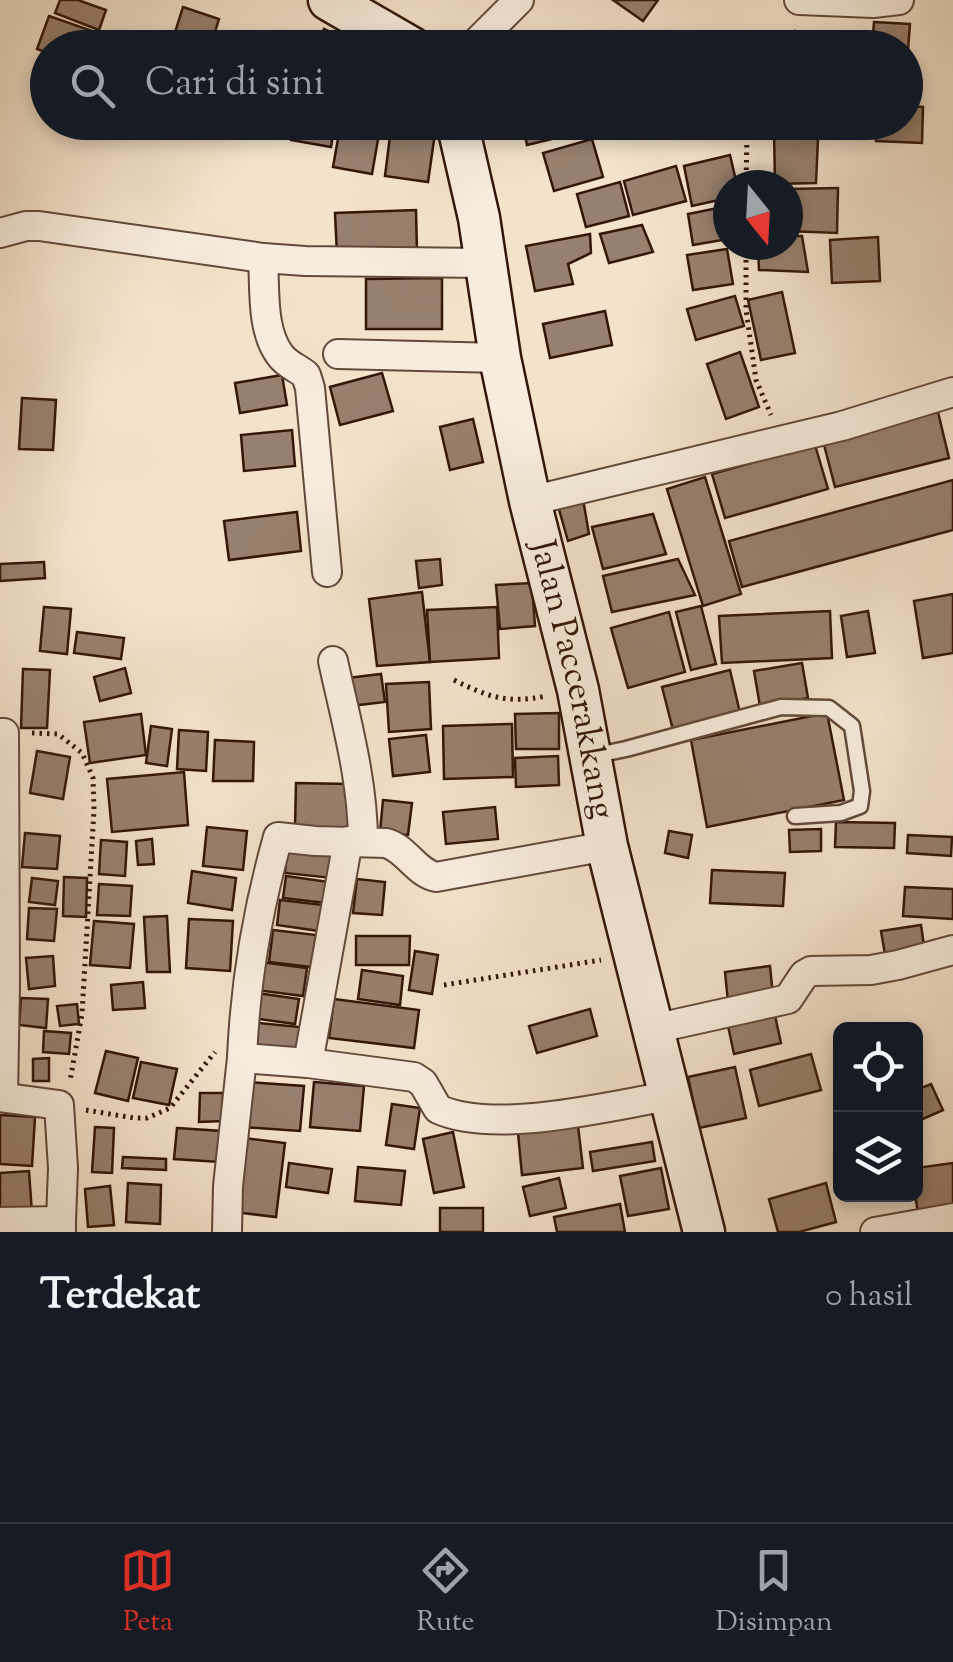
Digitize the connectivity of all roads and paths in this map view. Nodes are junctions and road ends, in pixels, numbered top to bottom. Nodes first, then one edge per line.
1 (328, 0) edge
2 (519, 0) edge
3 (800, 0) edge
4 (899, 0) edge
5 (380, 30) edge
6 (489, 30) edge
7 (461, 140) edge
8 (747, 140) edge
9 (746, 170) edge
10 (0, 233) edge
11 (263, 258) junction
12 (746, 260) edge
13 (485, 263) junction
14 (338, 354) dead end
15 (500, 358) junction
16 (953, 392) edge
17 (782, 441) junction
18 (530, 501) junction
19 (327, 572) dead end
20 (333, 661) dead end
21 (454, 680) dead end
22 (578, 690) junction
23 (2, 733) edge
24 (591, 756) junction
25 (795, 816) dead end
26 (355, 841) junction
27 (607, 846) junction
28 (2, 858) edge
29 (953, 950) edge
30 (634, 955) junction
31 (3, 985) edge
32 (444, 985) dead end
33 (244, 1018) junction
34 (653, 1029) junction
35 (242, 1058) junction
36 (308, 1062) junction
37 (669, 1096) junction
38 (2, 1097) edge
39 (62, 1106) junction
40 (953, 1218) edge
41 (0, 1222) edge
42 (60, 1227) edge
43 (226, 1232) edge
44 (704, 1232) edge
45 (875, 1232) edge

1 - 5 main road
2 - 6 street
3 - 4 street
7 - 13 main road, Jalan Paccerakkang
8 - 9 path
10 - 11 street
11 - 13 street
11 - 19 street
12 - 17 path
13 - 15 main road, Jalan Paccerakkang
14 - 15 street
15 - 18 main road, Jalan Paccerakkang
16 - 17 street
17 - 18 street
18 - 22 main road, Jalan Paccerakkang
20 - 26 street
21 - 22 path
22 - 24 main road, Jalan Paccerakkang
23 - 28 street
23 - 39 path
24 - 25 lane
24 - 27 main road, Jalan Paccerakkang
26 - 27 street
26 - 33 street
26 - 36 street
27 - 30 main road, Jalan Paccerakkang
28 - 31 street
29 - 34 street
30 - 32 path
30 - 34 main road, Jalan Paccerakkang
31 - 38 street
33 - 35 street
33 - 39 path
34 - 37 main road, Jalan Paccerakkang
35 - 36 street
35 - 43 street
36 - 37 street
37 - 44 main road, Jalan Paccerakkang
38 - 39 street
39 - 42 street
40 - 45 street
41 - 42 street

